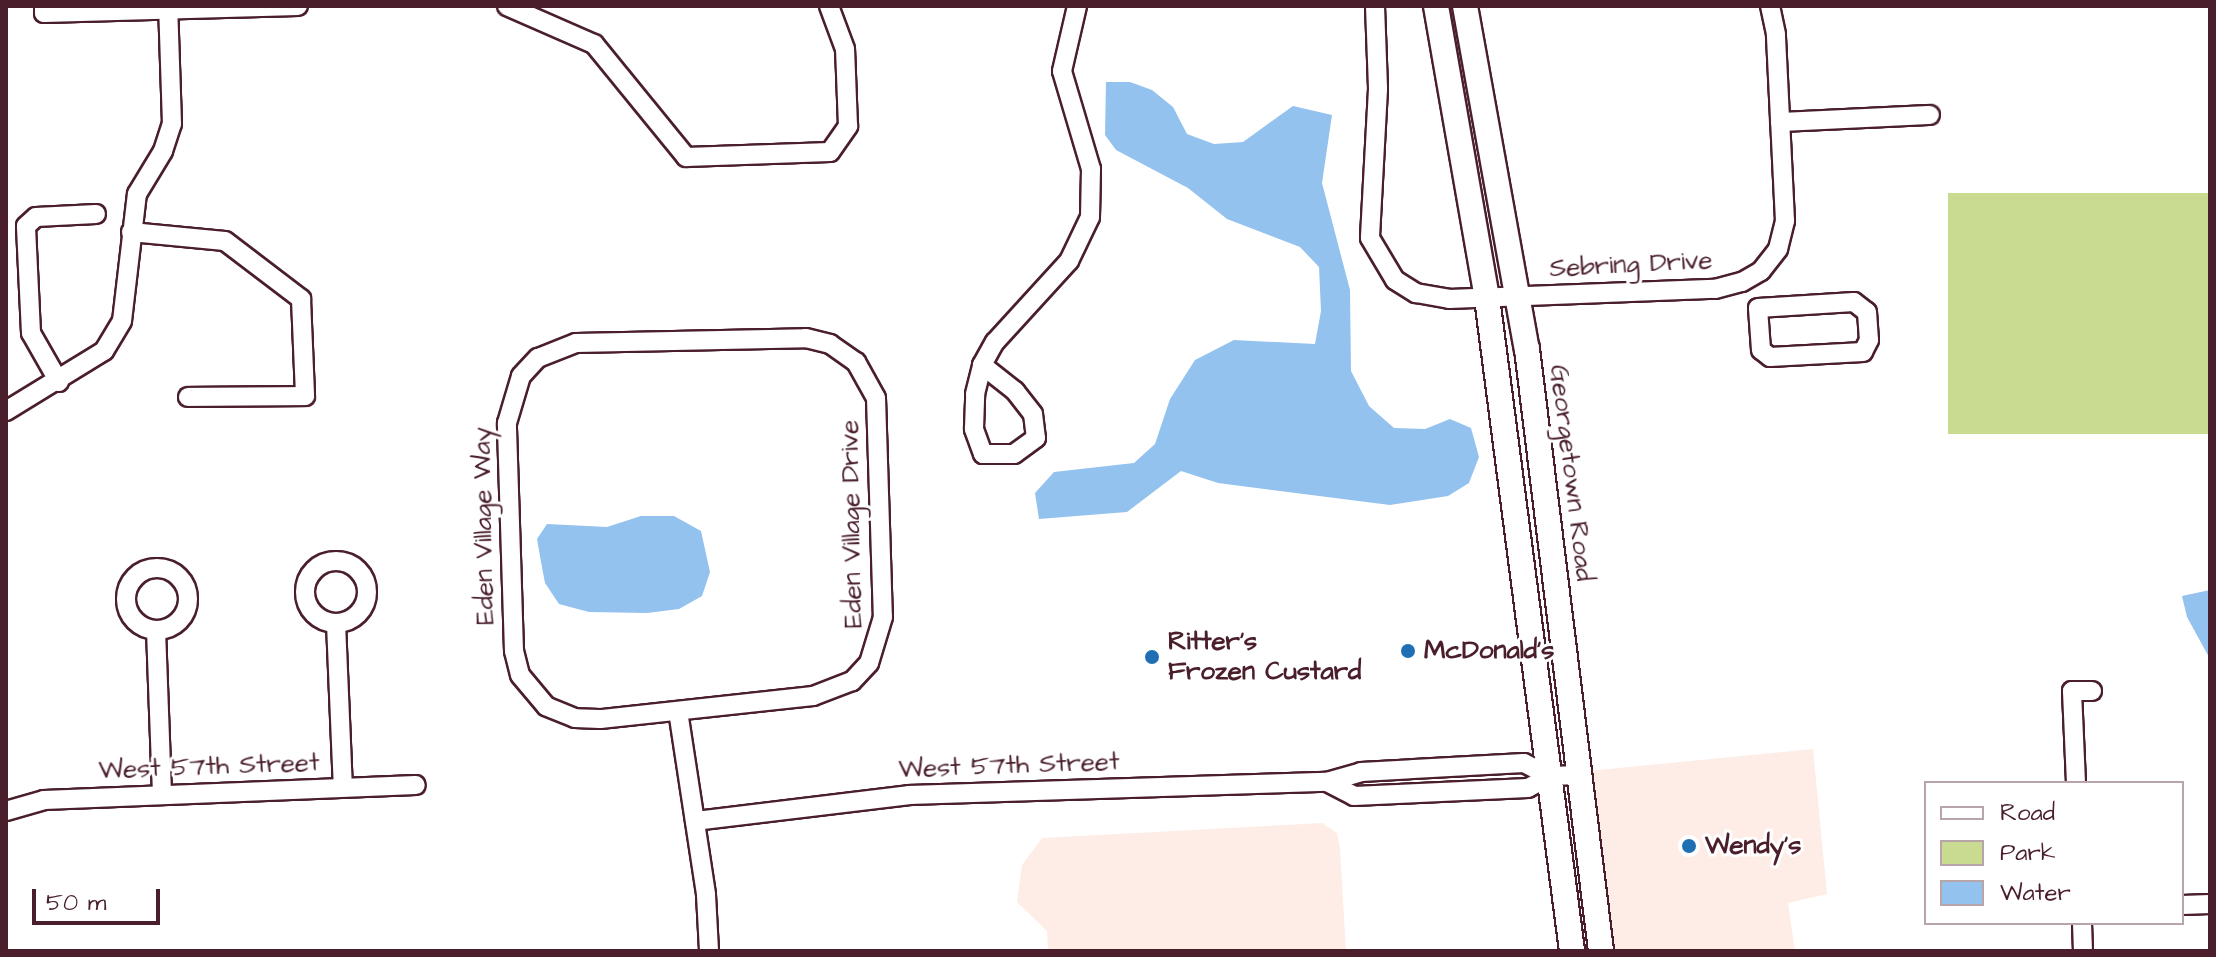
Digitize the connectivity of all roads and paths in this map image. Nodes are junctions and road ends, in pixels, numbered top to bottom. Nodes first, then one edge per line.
1 (298, 6) edge
2 (507, 6) edge
3 (829, 6) edge
4 (1077, 6) edge
5 (1375, 6) edge
6 (1436, 6) edge
7 (1465, 6) edge
8 (1770, 6) edge
9 (168, 8) edge
10 (45, 9) edge
11 (1930, 115) dead end
12 (1780, 122) junction
13 (96, 214) dead end
14 (131, 232) junction
15 (1745, 280) junction
16 (1519, 297) junction
17 (1487, 298) junction
18 (1758, 308) junction
19 (684, 340) joint
20 (982, 365) junction
21 (59, 382) junction
22 (188, 397) dead end
23 (6, 411) edge
24 (336, 623) dead end
25 (156, 630) dead end
26 (2092, 691) dead end
27 (678, 711) junction
28 (1579, 775) junction
29 (1550, 776) junction
30 (2076, 781) edge
31 (416, 785) dead end
32 (343, 787) junction
33 (162, 794) junction
34 (6, 811) edge
35 (695, 821) junction
36 (2210, 904) edge
37 (2184, 905) edge
38 (2082, 925) edge
39 (709, 951) edge
40 (1572, 951) edge
41 (1601, 951) edge
42 (2083, 951) edge

1 - 9 street
2 - 3 street
4 - 20 street
5 - 17 street, Sebring Drive
6 - 17 main road
7 - 16 main road, Georgetown Road
8 - 12 street, Sebring Drive
9 - 10 street
9 - 14 street
11 - 12 street
12 - 15 street, Sebring Drive
13 - 21 street
14 - 21 street
14 - 22 street
15 - 16 street, Sebring Drive
15 - 18 street, Sebring Drive
16 - 17 street, Sebring Drive
16 - 28 main road, Georgetown Road
17 - 29 main road
18 - 18 street, Sebring Drive
19 - 27 street, Eden Village Way
19 - 27 street, Eden Village Drive
20 - 20 street
21 - 23 street
24 - 32 street
25 - 33 street
26 - 30 street
27 - 35 street
28 - 29 street, West 57th Street
28 - 41 main road, Georgetown Road
29 - 35 street, West 57th Street
29 - 40 main road
31 - 32 street, West 57th Street
32 - 33 street, West 57th Street
33 - 34 street, West 57th Street
35 - 39 street
36 - 37 street
38 - 42 street

